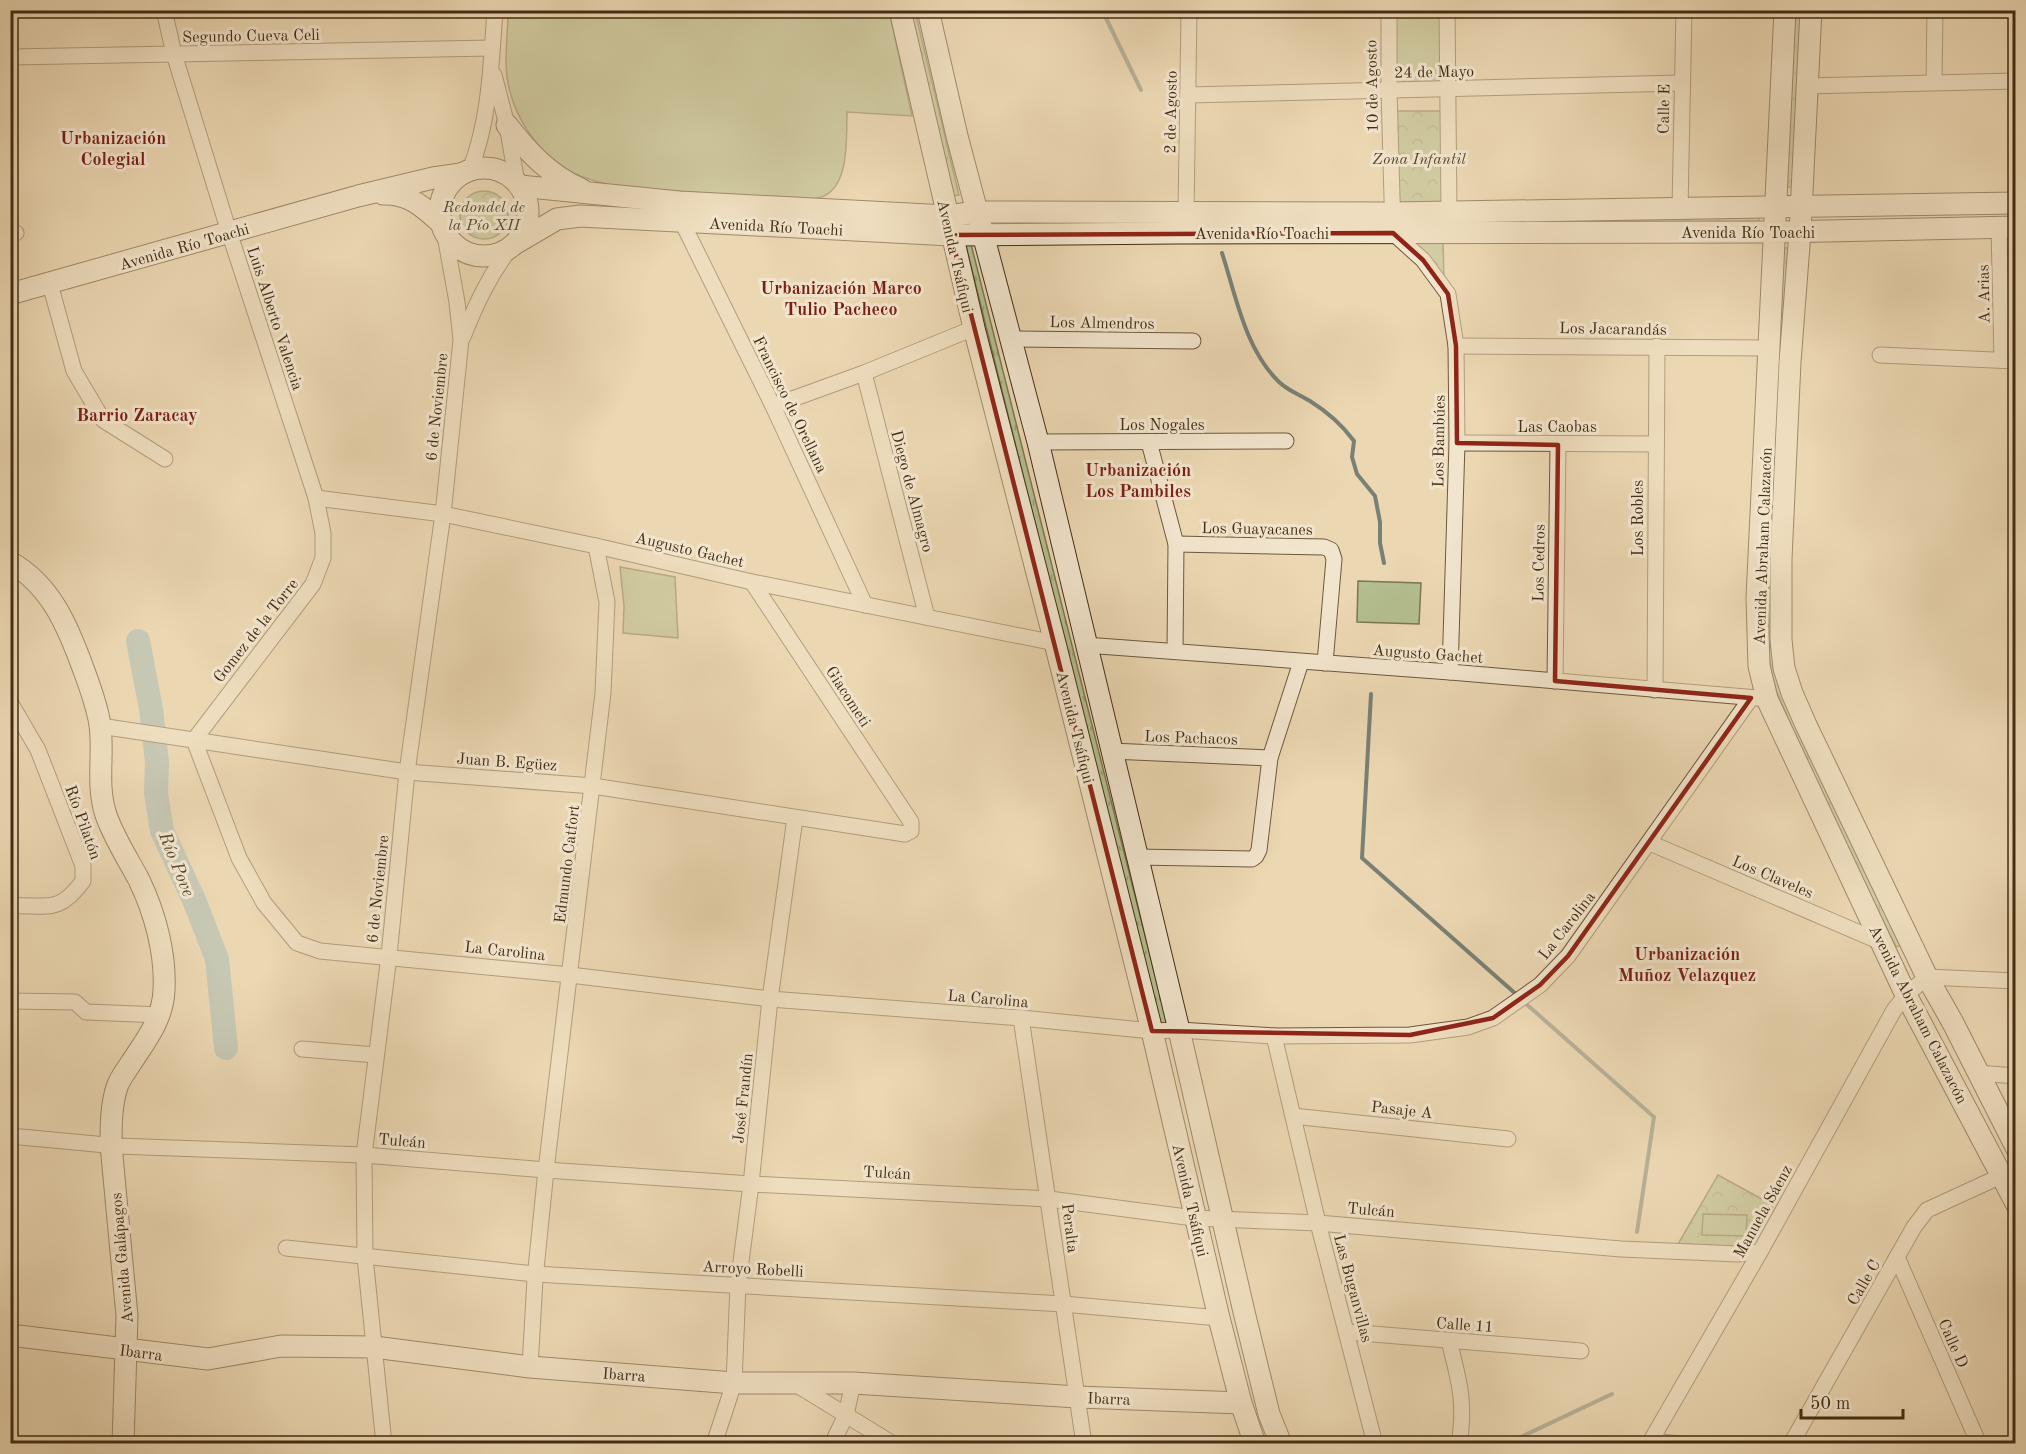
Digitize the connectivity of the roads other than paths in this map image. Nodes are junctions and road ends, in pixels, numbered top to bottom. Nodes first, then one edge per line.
1 (164, 10) edge
2 (495, 10) edge
3 (900, 10) edge
4 (928, 10) edge
5 (1189, 10) edge
6 (1389, 10) edge
7 (1447, 10) edge
8 (1684, 10) edge
9 (1785, 10) edge
10 (1811, 10) edge
11 (1935, 10) edge
12 (492, 48) junction
13 (174, 54) junction
14 (10, 57) edge
15 (492, 66) junction
16 (2016, 81) edge
17 (1934, 82) junction
18 (1681, 83) junction
19 (1806, 86) junction
20 (1448, 88) junction
21 (1389, 90) junction
22 (1188, 94) junction
23 (507, 125) junction
24 (465, 172) junction
25 (519, 184) junction
26 (596, 195) junction
27 (358, 196) junction
28 (2016, 203) edge
29 (1776, 207) junction
30 (1801, 207) junction
31 (1680, 209) junction
32 (977, 212) junction
33 (1449, 212) junction
34 (1186, 214) junction
35 (681, 220) junction
36 (1393, 223) junction
37 (949, 225) junction
38 (442, 227) junction
39 (2008, 227) edge
40 (229, 232) junction
41 (1775, 232) junction
42 (1800, 232) junction
43 (983, 234) junction
44 (514, 244) junction
45 (50, 284) junction
46 (10, 294) edge
47 (974, 327) junction
48 (1011, 339) junction
49 (461, 340) junction
50 (1193, 341) dead end
51 (1456, 346) junction
52 (1657, 346) junction
53 (1770, 348) junction
54 (1880, 355) dead end
55 (2009, 361) edge
56 (864, 373) junction
57 (773, 406) junction
58 (1287, 441) dead end
59 (1038, 442) junction
60 (1149, 442) junction
61 (1457, 443) junction
62 (1656, 444) junction
63 (1558, 445) junction
64 (165, 459) dead end
65 (316, 498) junction
66 (443, 514) junction
67 (1176, 544) junction
68 (596, 546) junction
69 (10, 562) edge
70 (752, 582) junction
71 (865, 605) junction
72 (927, 617) junction
73 (1056, 643) junction
74 (1085, 645) junction
75 (1175, 651) junction
76 (1301, 662) junction
77 (1325, 663) junction
78 (1450, 672) junction
79 (1555, 681) junction
80 (1655, 690) junction
81 (1759, 699) junction
82 (10, 702) edge
83 (100, 726) junction
84 (194, 740) junction
85 (1111, 751) junction
86 (1270, 758) junction
87 (407, 772) junction
88 (593, 786) junction
89 (795, 818) junction
90 (911, 831) joint
91 (1650, 843) junction
92 (1136, 857) junction
93 (10, 906) edge
94 (1883, 943) junction
95 (388, 956) junction
96 (570, 975) junction
97 (1927, 977) junction
98 (2016, 981) edge
99 (1906, 995) junction
100 (770, 999) junction
101 (10, 1001) edge
102 (160, 1015) junction
103 (1021, 1018) junction
104 (1179, 1030) junction
105 (1152, 1031) junction
106 (1274, 1036) junction
107 (302, 1049) dead end
108 (376, 1055) junction
109 (1977, 1073) junction
110 (2016, 1076) edge
111 (1293, 1116) junction
112 (10, 1136) edge
113 (1508, 1138) dead end
114 (111, 1145) junction
115 (2016, 1147) edge
116 (364, 1155) junction
117 (546, 1170) junction
118 (2001, 1176) junction
119 (751, 1184) junction
120 (1049, 1199) junction
121 (2016, 1203) edge
122 (1194, 1218) junction
123 (1222, 1219) junction
124 (1318, 1223) junction
125 (286, 1248) dead end
126 (1760, 1252) junction
127 (365, 1257) junction
128 (1897, 1257) junction
129 (535, 1274) junction
130 (738, 1285) junction
131 (1063, 1304) junction
132 (1219, 1318) junction
133 (1348, 1332) junction
134 (10, 1335) edge
135 (1449, 1341) junction
136 (374, 1347) junction
137 (127, 1350) junction
138 (1581, 1350) dead end
139 (530, 1367) junction
140 (734, 1383) junction
141 (794, 1383) junction
142 (853, 1383) junction
143 (1078, 1397) junction
144 (1241, 1403) junction
145 (846, 1415) junction
146 (1650, 1442) edge
147 (123, 1443) edge
148 (384, 1443) edge
149 (714, 1443) edge
150 (832, 1443) edge
151 (893, 1443) edge
152 (1084, 1443) edge
153 (1254, 1443) edge
154 (1281, 1443) edge
155 (1375, 1443) edge
156 (1459, 1443) edge
157 (1679, 1443) edge
158 (1791, 1443) edge
159 (1978, 1443) edge

1 - 13 street, Luis Alberto Valencia
2 - 12 street
3 - 37 main road, Avenida Tsáfiqui
4 - 32 main road, Avenida Tsáfiqui
5 - 22 street, 2 de Agosto
6 - 21 street, 10 de Agosto
7 - 20 street
8 - 18 street, Calle E
9 - 29 main road, Avenida Abraham Calazacón
10 - 19 main road, Avenida Abraham Calazacón
11 - 17 street
12 - 13 street, Segundo Cueva Celi
12 - 15 street
13 - 14 street, Segundo Cueva Celi
13 - 40 street, Luis Alberto Valencia
15 - 23 street
15 - 24 street
16 - 17 street
17 - 19 street
18 - 20 street, 24 de Mayo
18 - 31 street, Calle E
19 - 30 main road, Avenida Abraham Calazacón
20 - 21 street, 24 de Mayo
20 - 33 street
21 - 22 street, 24 de Mayo
21 - 36 street, 10 de Agosto
22 - 34 street, 2 de Agosto
23 - 25 street
23 - 26 main road
24 - 25 main road
24 - 27 main road, Avenida Río Toachi
24 - 38 main road
25 - 26 main road, Avenida Río Toachi
25 - 44 main road
26 - 37 main road, Avenida Río Toachi
27 - 38 main road, Avenida Río Toachi
27 - 40 main road, Avenida Río Toachi
28 - 30 main road, Avenida Río Toachi
29 - 30 main road, Avenida Río Toachi
29 - 31 main road, Avenida Río Toachi
29 - 41 main road, Avenida Abraham Calazacón
30 - 42 main road, Avenida Abraham Calazacón
31 - 33 main road, Avenida Río Toachi
32 - 34 main road, Avenida Río Toachi
32 - 37 main road, Avenida Río Toachi
32 - 43 main road, Avenida Tsáfiqui
33 - 36 main road, Avenida Río Toachi
34 - 36 main road, Avenida Río Toachi
35 - 37 main road, Avenida Río Toachi
35 - 44 main road, Avenida Río Toachi
35 - 57 street, Francisco de Orellana
36 - 41 main road, Avenida Río Toachi
36 - 43 main road, Avenida Río Toachi
36 - 51 street, Los Bambúes
37 - 43 main road, Avenida Río Toachi
37 - 47 main road, Avenida Tsáfiqui
38 - 44 main road
38 - 49 street, 6 de Noviembre
39 - 42 main road, Avenida Río Toachi
39 - 55 street, A. Arias
40 - 45 main road, Avenida Río Toachi
40 - 65 street, Luis Alberto Valencia
41 - 42 main road, Avenida Río Toachi
41 - 53 main road, Avenida Abraham Calazacón
42 - 97 main road, Avenida Abraham Calazacón
43 - 48 main road, Avenida Tsáfiqui
44 - 49 street, 6 de Noviembre
45 - 46 main road, Avenida Río Toachi
45 - 64 street
47 - 56 street
47 - 73 main road, Avenida Tsáfiqui
48 - 50 street, Los Almendros
48 - 59 main road, Avenida Tsáfiqui
49 - 66 street, 6 de Noviembre
51 - 52 street, Los Jacarandás
51 - 61 street, Los Bambúes
52 - 53 street, Los Jacarandás
52 - 62 street, Los Robles
53 - 81 main road, Avenida Abraham Calazacón
54 - 55 street
56 - 57 street
56 - 72 street, Diego de Almagro
57 - 71 street, Francisco de Orellana
58 - 60 street, Los Nogales
59 - 60 street, Los Nogales
59 - 74 main road, Avenida Tsáfiqui
60 - 67 street
61 - 63 street, Las Caobas
61 - 78 street, Los Bambúes
62 - 63 street, Las Caobas
62 - 80 street, Los Robles
63 - 79 street, Los Cedros
65 - 66 street, Augusto Gachet
65 - 84 street, Gomez de la Torre
66 - 68 street, Augusto Gachet
66 - 87 street, 6 de Noviembre
67 - 75 street
67 - 77 street, Los Guayacanes
68 - 70 street, Augusto Gachet
68 - 88 street, Edmundo Catfort
69 - 83 main road
70 - 71 street, Augusto Gachet
70 - 90 street, Giacometi
71 - 72 street, Augusto Gachet
72 - 73 street, Augusto Gachet
73 - 105 main road, Avenida Tsáfiqui
74 - 75 street, Augusto Gachet
74 - 85 main road, Avenida Tsáfiqui
75 - 76 street, Augusto Gachet
76 - 77 street, Augusto Gachet
76 - 86 street
77 - 78 street, Augusto Gachet
78 - 79 street, Augusto Gachet
79 - 80 street, Augusto Gachet
80 - 81 street, Augusto Gachet
81 - 91 street, La Carolina
81 - 94 main road, Avenida Abraham Calazacón
82 - 93 street, Río Pilatón
83 - 84 street, Juan B. Egüez
83 - 102 main road
84 - 87 street, Juan B. Egüez
84 - 95 street, La Carolina
85 - 86 street, Los Pachacos
85 - 92 main road, Avenida Tsáfiqui
86 - 92 street
87 - 88 street, Juan B. Egüez
87 - 95 street, 6 de Noviembre
88 - 89 street, Juan B. Egüez
88 - 96 street, Edmundo Catfort
89 - 90 street, Juan B. Egüez
89 - 100 street, José Frandín
91 - 94 street, Los Claveles
91 - 106 street, La Carolina
92 - 104 main road, Avenida Tsáfiqui
94 - 99 main road, Avenida Abraham Calazacón
95 - 96 street, La Carolina
95 - 108 street, 6 de Noviembre
96 - 100 street, La Carolina
96 - 117 street, Edmundo Catfort
97 - 98 street
97 - 99 street
97 - 109 main road, Avenida Abraham Calazacón
99 - 118 main road, Avenida Abraham Calazacón
99 - 126 street, Manuela Sáenz
100 - 103 street, La Carolina
100 - 119 street, José Frandín
101 - 102 street
102 - 114 main road, Avenida Galápagos
103 - 105 street, La Carolina
103 - 120 street, Peralta
104 - 105 street, La Carolina
104 - 106 street, La Carolina
104 - 123 main road, Avenida Tsáfiqui
105 - 122 main road, Avenida Tsáfiqui
106 - 111 street, Las Buganvillas
107 - 108 street
108 - 116 street, 6 de Noviembre
109 - 110 street
109 - 115 main road, Avenida Abraham Calazacón
111 - 113 street, Pasaje A
111 - 124 street, Las Buganvillas
112 - 114 street, Tulcán
114 - 116 street, Tulcán
114 - 137 main road, Avenida Galápagos
116 - 117 street, Tulcán
116 - 127 street, 6 de Noviembre
117 - 119 street, Tulcán
117 - 129 street, Edmundo Catfort
118 - 121 main road, Avenida Abraham Calazacón
118 - 128 street, Calle C
119 - 120 street, Tulcán
119 - 130 street, José Frandín
120 - 122 street, Tulcán
120 - 131 street, Peralta
122 - 123 street, Tulcán
122 - 132 main road, Avenida Tsáfiqui
123 - 124 street, Tulcán
123 - 154 main road, Avenida Tsáfiqui
124 - 126 street, Tulcán
124 - 133 street, Las Buganvillas
125 - 127 street, Arroyo Robelli
126 - 146 street, Manuela Sáenz
127 - 129 street, Arroyo Robelli
127 - 136 street, 6 de Noviembre
128 - 158 street, Calle C
128 - 159 street, Calle D
129 - 130 street, Arroyo Robelli
129 - 139 street, Edmundo Catfort
130 - 131 street, Arroyo Robelli
130 - 140 street, José Frandín
131 - 132 street, Arroyo Robelli
131 - 143 street, Peralta
132 - 144 main road, Avenida Tsáfiqui
133 - 135 street, Calle 11
133 - 155 street, Las Buganvillas
134 - 137 main road, Ibarra
135 - 138 street, Calle 11
135 - 156 street
136 - 137 main road, Ibarra
136 - 139 main road, Ibarra
136 - 148 street, 6 de Noviembre
137 - 147 main road, Avenida Galápagos
139 - 140 main road, Ibarra
140 - 141 main road, Ibarra
140 - 149 street, José Frandín
141 - 142 main road, Ibarra
141 - 145 street
142 - 143 main road, Ibarra
142 - 145 street
143 - 144 main road, Ibarra
143 - 152 street, Peralta
144 - 153 main road, Avenida Tsáfiqui
145 - 150 street
145 - 151 street
146 - 157 street

